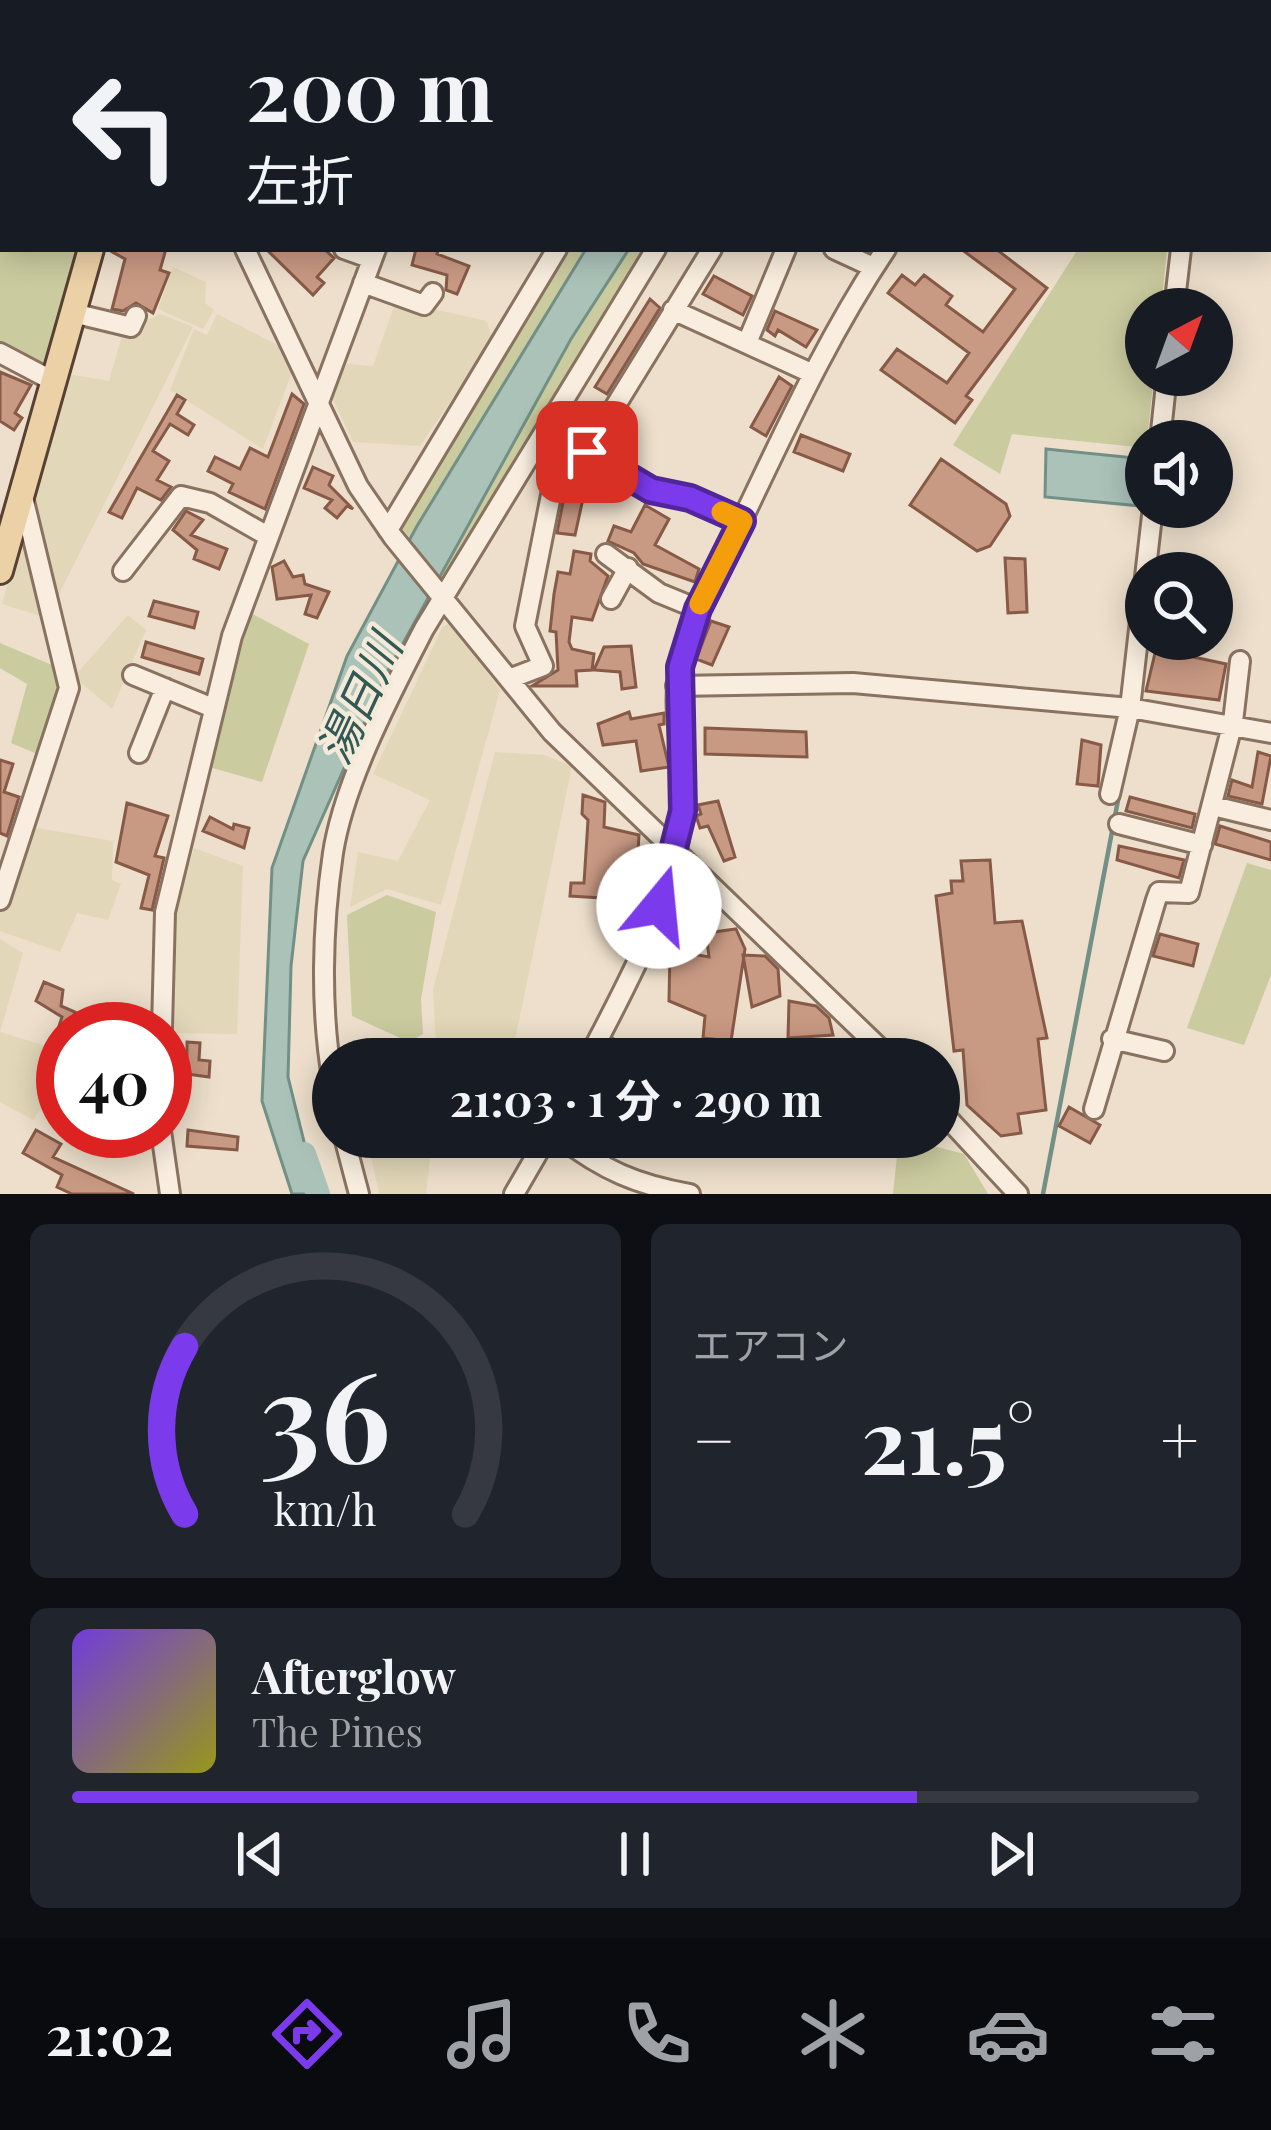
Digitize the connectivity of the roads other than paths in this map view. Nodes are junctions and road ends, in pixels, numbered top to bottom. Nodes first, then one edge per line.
1 (90, 252) edge
2 (246, 252) edge
3 (554, 252) edge
4 (654, 252) edge
5 (710, 252) edge
6 (785, 252) edge
7 (840, 252) edge
8 (884, 252) edge
9 (1181, 252) edge
10 (374, 254) edge
11 (873, 267) junction
12 (363, 283) junction
13 (1176, 288) edge
14 (433, 293) dead end
15 (673, 310) junction
16 (73, 313) junction
17 (136, 316) dead end
18 (746, 343) junction
19 (0, 353) edge
20 (811, 373) junction
21 (53, 381) junction
22 (317, 401) junction
23 (587, 452) junction
24 (22, 493) junction
25 (742, 521) junction
26 (1151, 528) edge
27 (390, 534) junction
28 (266, 535) junction
29 (606, 554) dead end
30 (628, 568) junction
31 (0, 571) edge
32 (123, 571) dead end
33 (611, 599) dead end
34 (446, 600) junction
35 (698, 609) junction
36 (1240, 662) dead end
37 (133, 675) dead end
38 (509, 679) junction
39 (676, 686) junction
40 (165, 688) junction
41 (213, 708) junction
42 (1130, 708) junction
43 (1234, 722) junction
44 (1271, 733) edge
45 (139, 753) dead end
46 (1110, 794) dead end
47 (1213, 806) junction
48 (1271, 820) edge
49 (1119, 824) dead end
50 (1202, 844) junction
51 (676, 848) junction
52 (8, 856) edge
53 (0, 900) edge
54 (163, 1002) edge
55 (329, 1038) edge
56 (599, 1038) edge
57 (870, 1038) edge
58 (1112, 1039) junction
59 (1163, 1052) dead end
60 (1094, 1109) dead end
61 (960, 1132) edge
62 (165, 1158) edge
63 (350, 1158) edge
64 (535, 1158) edge
65 (587, 1158) edge
66 (170, 1194) edge
67 (359, 1194) edge
68 (514, 1194) edge
69 (690, 1194) edge
70 (1018, 1194) edge

1 - 16 main road
2 - 22 street
3 - 27 street
4 - 34 street
5 - 15 street
6 - 18 street
7 - 11 street
8 - 11 street
9 - 13 street
10 - 12 street
11 - 20 street
12 - 14 street
12 - 22 street
15 - 18 street
15 - 23 street
16 - 17 street
16 - 21 main road
18 - 20 street
19 - 21 street
20 - 25 street
21 - 24 main road
22 - 27 street
22 - 28 street
23 - 25 street
23 - 38 street
24 - 31 main road
24 - 52 street
25 - 35 street
26 - 42 street
27 - 34 street
28 - 32 street
28 - 41 street
29 - 30 street
30 - 33 street
30 - 35 street
34 - 38 street
34 - 55 street
35 - 39 street
36 - 43 street
37 - 40 street
38 - 51 street
39 - 42 street
39 - 51 street
40 - 41 street
40 - 45 street
41 - 54 street
42 - 43 street
42 - 46 street
43 - 44 street
43 - 47 street
47 - 48 street
47 - 50 street
49 - 50 street
50 - 58 street
51 - 56 street
51 - 57 street
52 - 53 street
58 - 59 street
58 - 60 street
61 - 70 street
62 - 66 street
63 - 67 street
64 - 68 street
65 - 69 street

